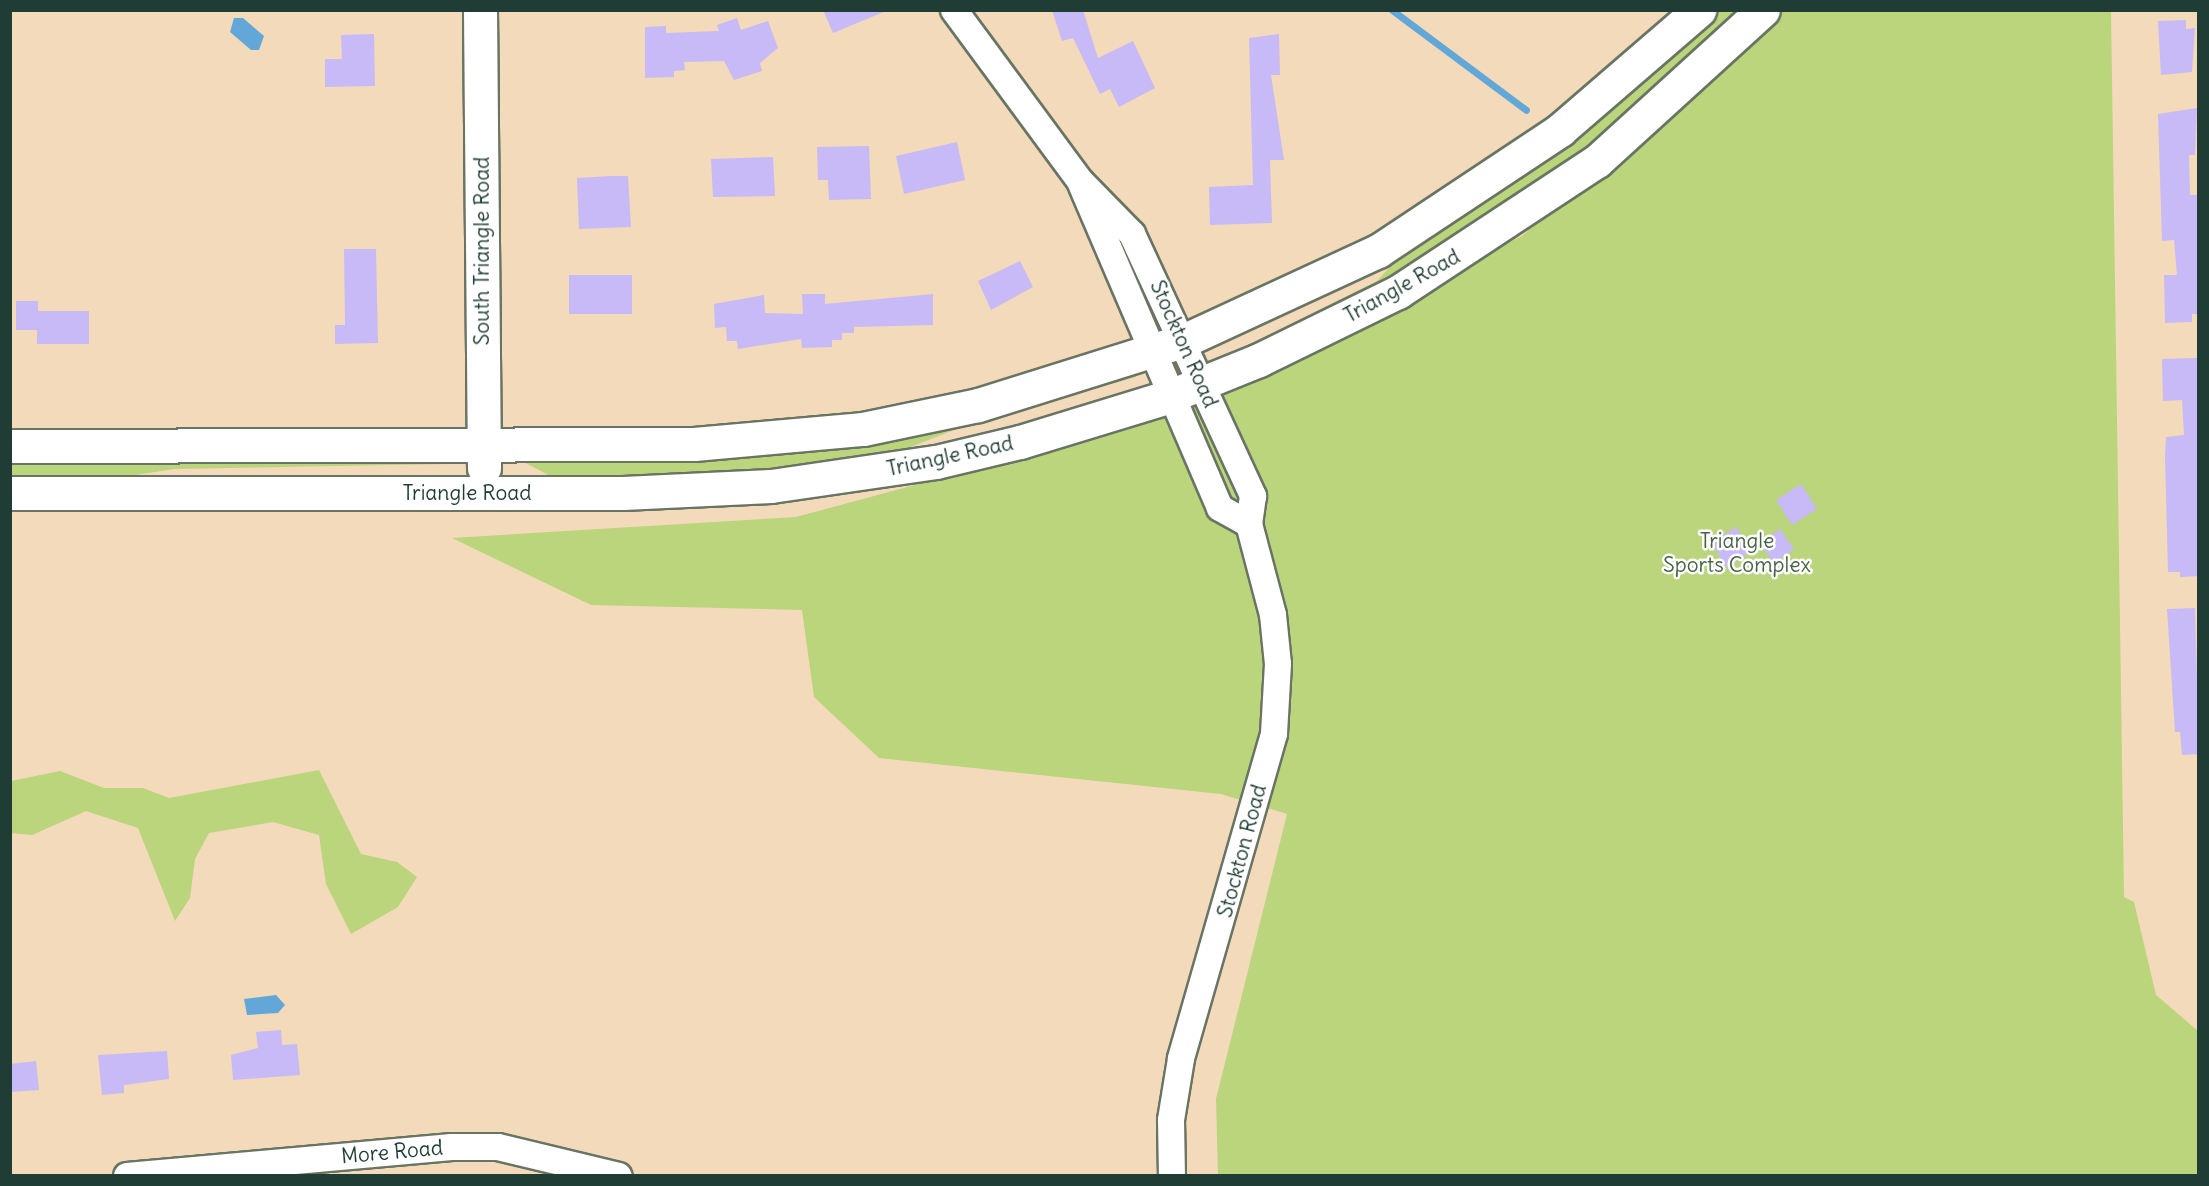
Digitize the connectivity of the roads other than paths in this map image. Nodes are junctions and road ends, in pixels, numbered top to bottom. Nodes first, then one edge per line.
1 (480, 10) edge
2 (954, 10) edge
3 (1699, 10) edge
4 (1763, 10) edge
5 (1081, 182) junction
6 (1185, 340) junction
7 (1150, 353) junction
8 (1203, 382) junction
9 (1170, 396) junction
10 (10, 446) edge
11 (484, 446) junction
12 (484, 492) junction
13 (10, 493) edge
14 (1249, 524) junction
15 (363, 1165) edge
16 (127, 1176) edge
17 (619, 1176) edge
18 (1172, 1176) edge

1 - 11 street, South Triangle Road
2 - 5 street, Stockton Road
3 - 6 street, Triangle Road
4 - 8 street, Triangle Road
5 - 6 street, Stockton Road
5 - 7 street, Stockton Road
6 - 7 street, Triangle Road
6 - 8 street, Stockton Road
7 - 9 street, Stockton Road
7 - 11 street, Triangle Road
8 - 9 street, Triangle Road
8 - 14 street, Stockton Road
9 - 12 street, Triangle Road
9 - 14 street, Stockton Road
10 - 11 street, Triangle Road
11 - 12 street, South Triangle Road
12 - 13 street, Triangle Road
14 - 18 street, Stockton Road
15 - 16 street, More Road
15 - 17 street, More Road

